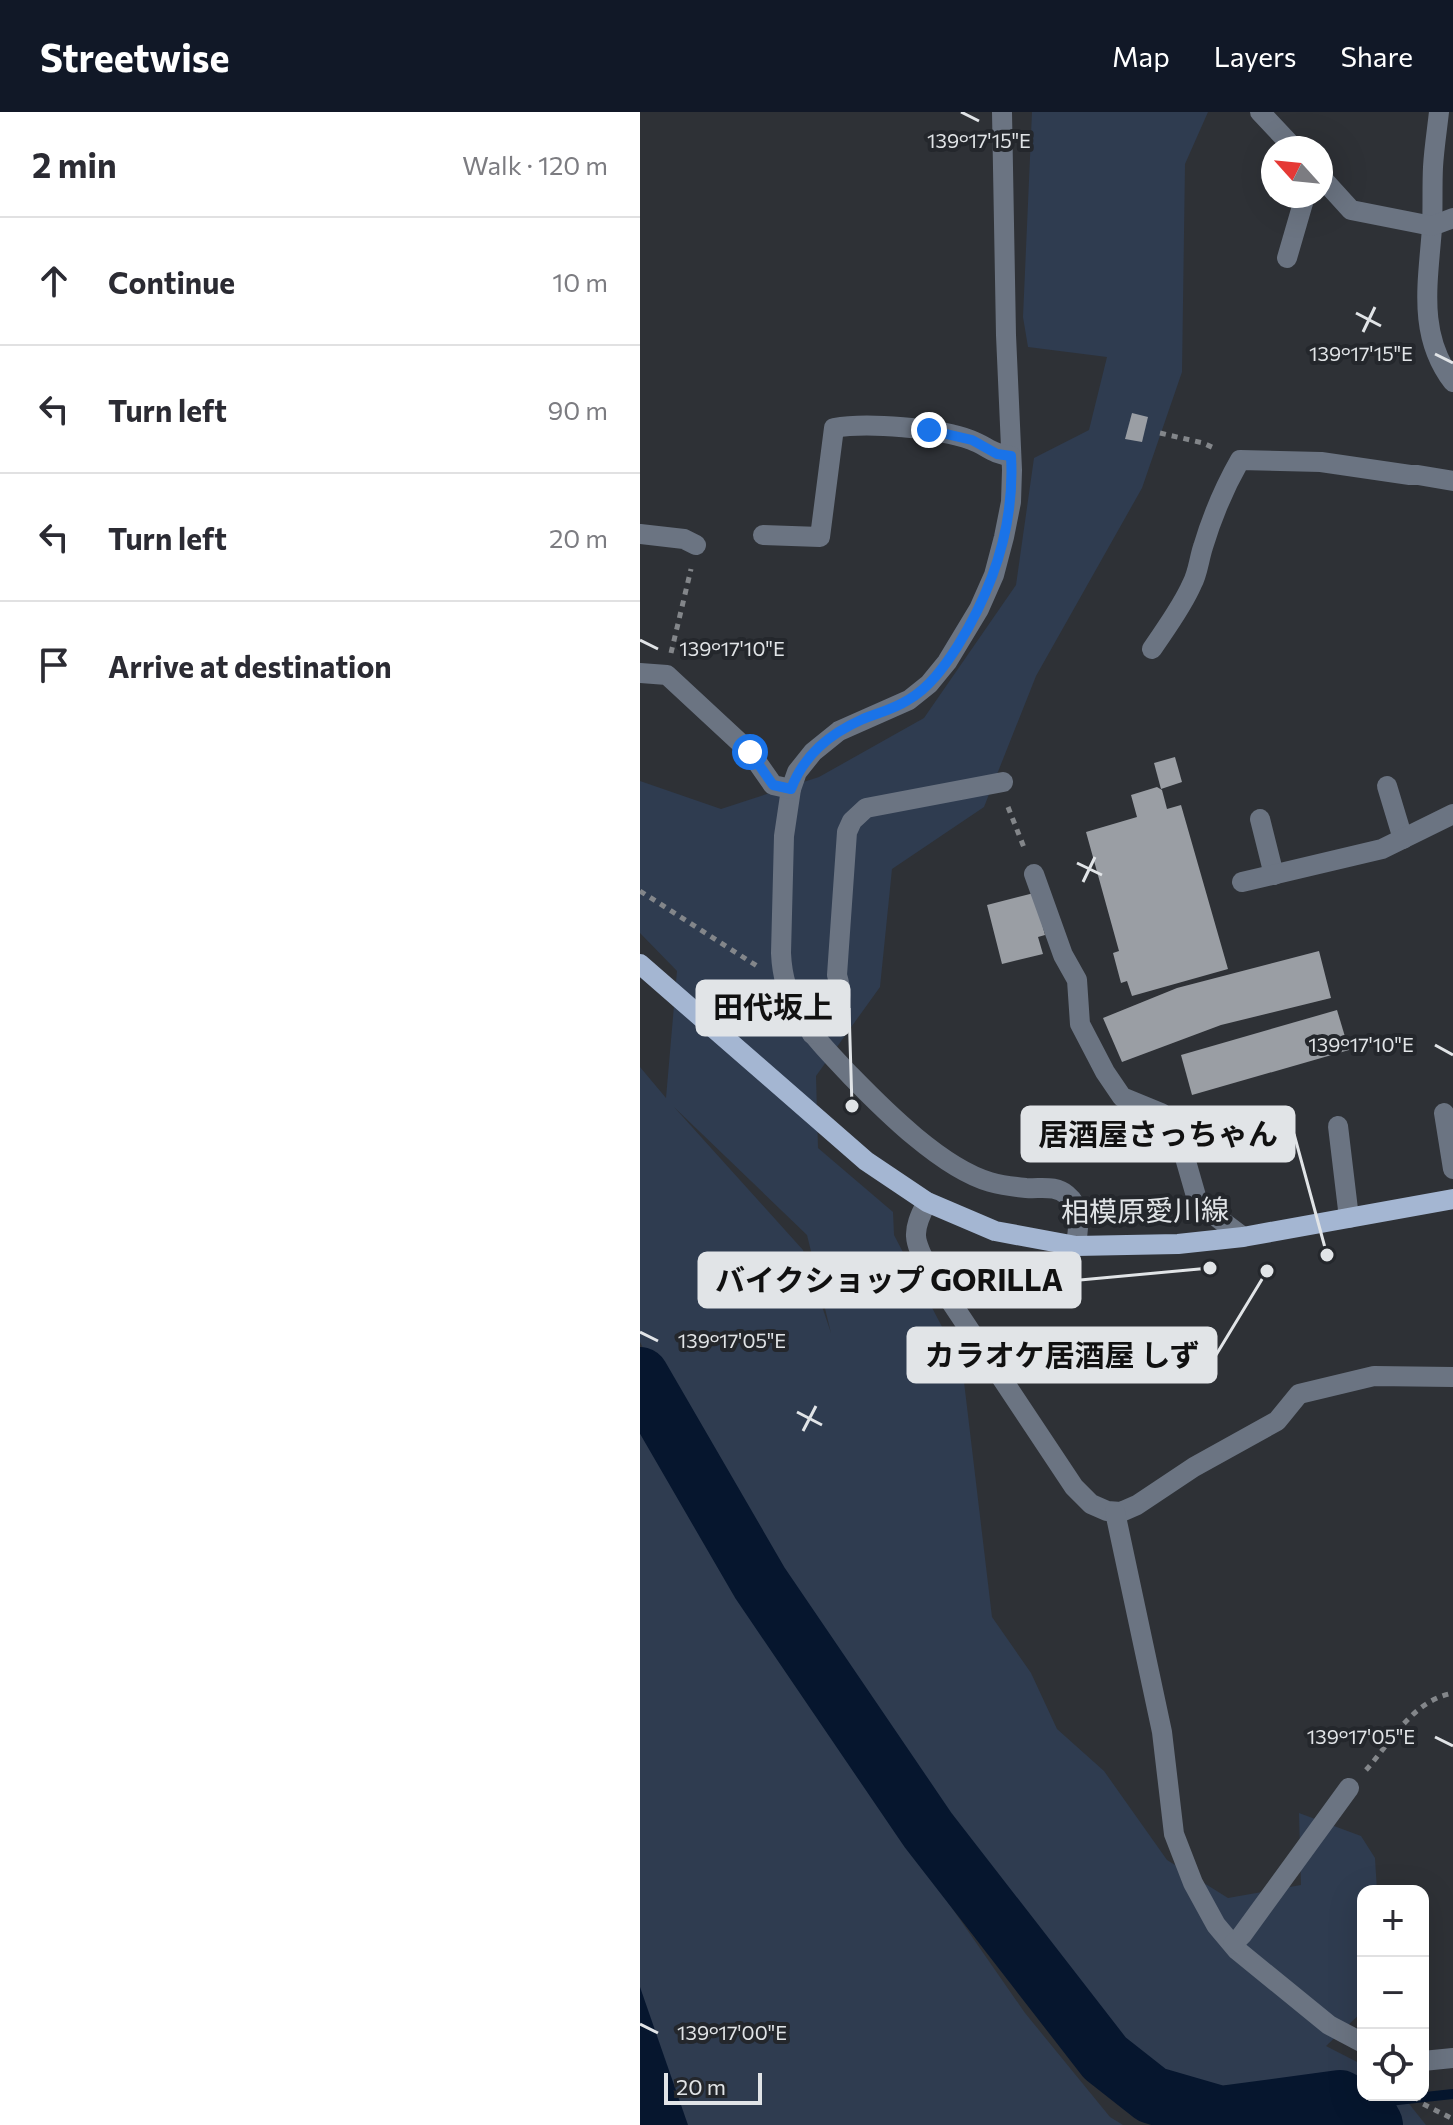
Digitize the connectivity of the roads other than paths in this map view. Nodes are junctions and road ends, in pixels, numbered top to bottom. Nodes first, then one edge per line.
1 (1002, 112) edge
2 (1260, 112) edge
3 (1439, 112) edge
4 (1283, 136) edge
5 (1333, 190) edge
6 (1302, 208) edge
7 (1453, 218) edge
8 (1432, 226) junction
9 (1287, 258) dead end
10 (1453, 382) edge
11 (1011, 456) junction
12 (1453, 481) edge
13 (640, 534) edge
14 (763, 535) dead end
15 (696, 545) road end
16 (1152, 649) dead end
17 (640, 673) edge
18 (1003, 782) road end
19 (1387, 786) dead end
20 (791, 789) junction
21 (1453, 814) edge
22 (1260, 819) dead end
23 (1403, 839) junction
24 (1034, 874) road end
25 (1274, 875) junction
26 (1242, 882) dead end
27 (640, 964) edge
28 (812, 1034) junction
29 (1444, 1113) dead end
30 (1338, 1126) dead end
31 (1453, 1169) edge
32 (1453, 1199) edge
33 (927, 1202) junction
34 (1349, 1218) junction
35 (1243, 1237) junction
36 (1076, 1246) junction
37 (1453, 1377) edge
38 (1115, 1512) junction
39 (1349, 1788) road end
40 (1233, 1944) junction
41 (1357, 2040) edge
42 (1453, 2058) edge
43 (1429, 2060) edge

1 - 11 street
2 - 4 street
3 - 8 street
5 - 8 street
6 - 9 street
7 - 8 street
8 - 10 street
11 - 14 street
11 - 20 street
12 - 16 street
13 - 15 street
17 - 20 street
18 - 28 street
19 - 23 street
20 - 28 street
21 - 23 street
22 - 25 street
23 - 25 street
24 - 35 street
25 - 26 street
27 - 33 main road, 相模原愛川線
28 - 36 street
29 - 31 street
30 - 34 street
32 - 34 main road, 相模原愛川線
33 - 36 main road, 相模原愛川線
33 - 38 street
34 - 35 main road, 相模原愛川線
35 - 36 main road, 相模原愛川線
37 - 38 street
38 - 40 street
39 - 40 street
40 - 41 street
42 - 43 street

